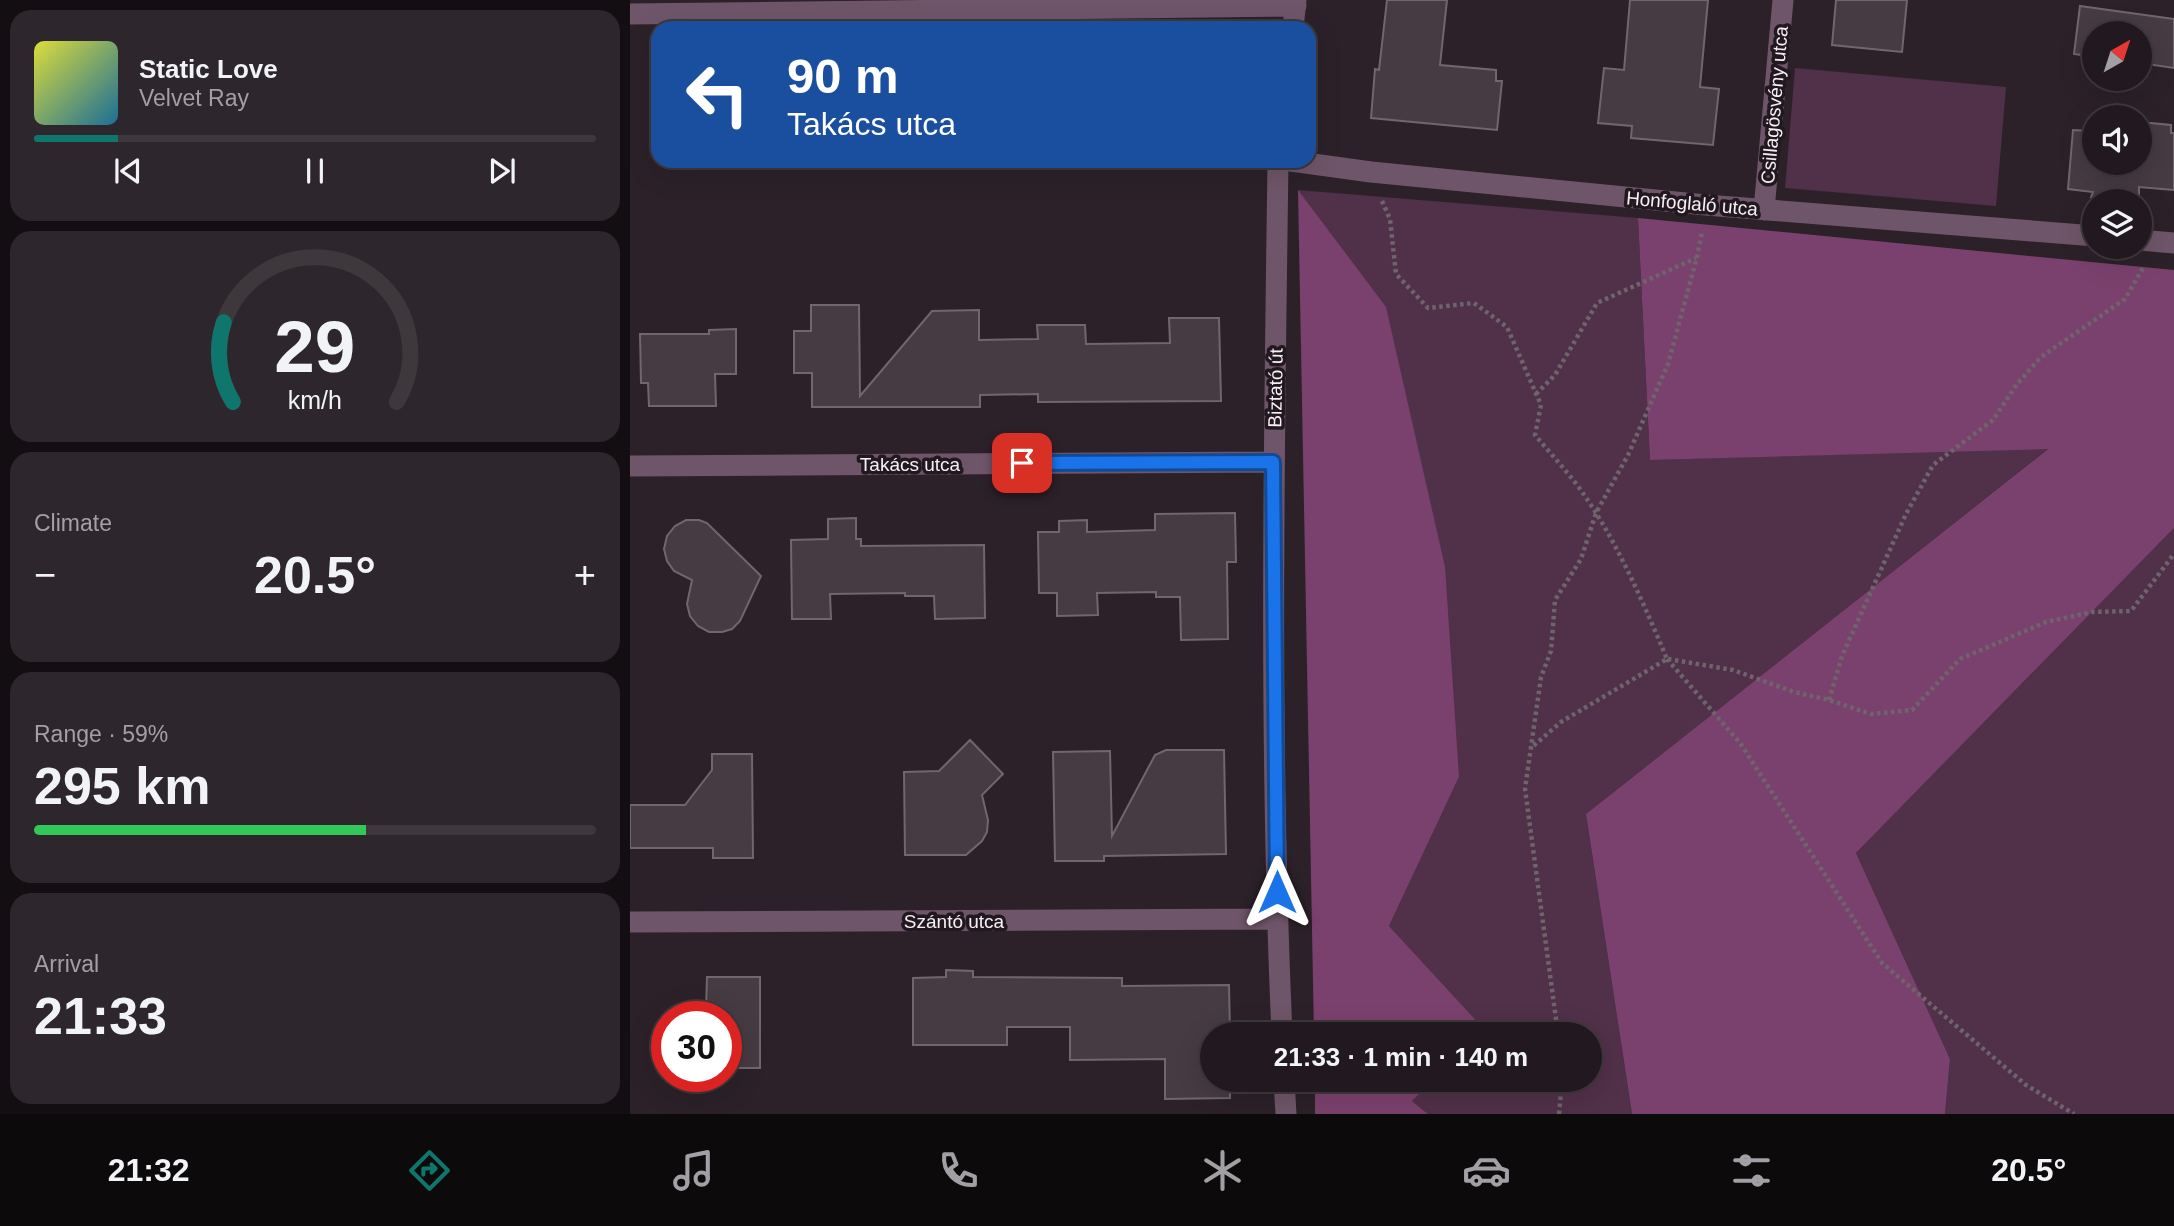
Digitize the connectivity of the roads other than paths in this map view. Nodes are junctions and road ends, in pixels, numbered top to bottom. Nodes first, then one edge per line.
1 (1783, 0) edge
2 (1296, 3) edge
3 (630, 14) edge
4 (1294, 21) edge
5 (1316, 164) edge
6 (1279, 168) edge
7 (1764, 210) junction
8 (2082, 235) edge
9 (2152, 241) edge
10 (2174, 243) edge
11 (1273, 462) junction
12 (630, 466) edge
13 (1277, 919) junction
14 (630, 922) edge
15 (1281, 1022) edge
16 (1285, 1092) edge
17 (1286, 1114) edge

1 - 7 street, Csillagösvény utca
2 - 3 street
2 - 4 street
5 - 7 street, Honfoglaló utca
6 - 11 street, Biztató út
7 - 8 street, Honfoglaló utca
9 - 10 street
11 - 12 street, Takács utca
11 - 13 street, Biztató út
13 - 14 street, Szántó utca
13 - 15 street, Biztató út
16 - 17 street

